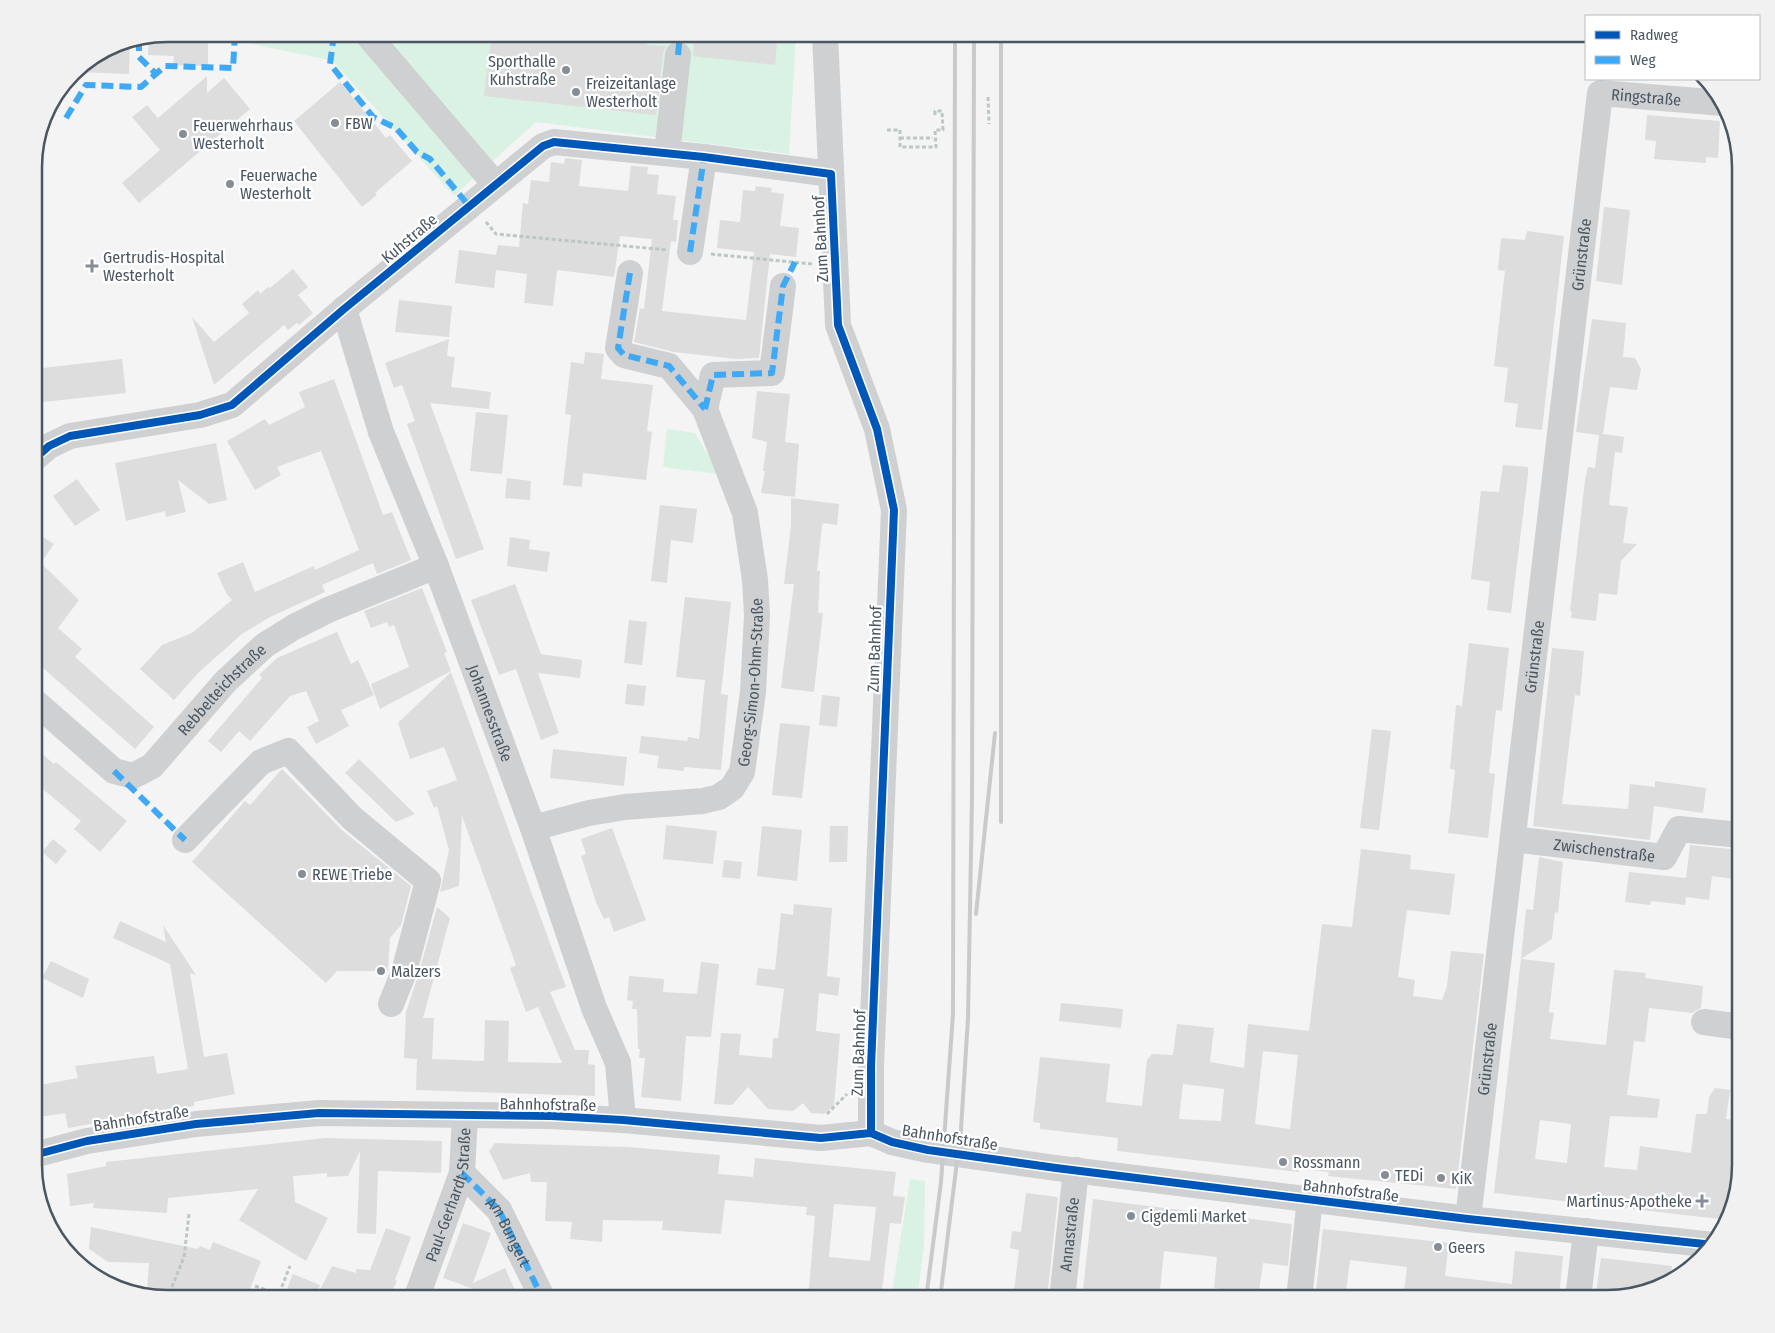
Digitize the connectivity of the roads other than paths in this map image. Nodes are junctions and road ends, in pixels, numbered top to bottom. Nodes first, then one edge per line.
1 (375, 43) edge
2 (825, 43) edge
3 (678, 55) dead end
4 (1600, 93) joint
5 (1714, 101) edge
6 (668, 153) junction
7 (704, 156) junction
8 (831, 174) junction
9 (495, 184) junction
10 (690, 252) road end
11 (630, 273) dead end
12 (783, 286) dead end
13 (344, 309) junction
14 (705, 409) junction
15 (43, 451) edge
16 (436, 566) junction
17 (43, 709) edge
18 (533, 828) junction
19 (1732, 834) edge
20 (1513, 839) junction
21 (185, 840) dead end
22 (391, 1004) dead end
23 (1704, 1022) dead end
24 (1732, 1026) edge
25 (466, 1116) junction
26 (623, 1120) junction
27 (871, 1133) junction
28 (43, 1153) edge
29 (1076, 1170) junction
30 (462, 1173) junction
31 (1310, 1199) junction
32 (1468, 1219) junction
33 (1586, 1231) junction
34 (1705, 1244) edge
35 (419, 1290) edge
36 (539, 1290) edge
37 (1063, 1290) edge
38 (1300, 1290) edge
39 (1579, 1290) edge

1 - 9 street
2 - 8 street, Zum Bahnhof
3 - 6 street
4 - 5 street, Ringstraße
4 - 20 street, Grünstraße
6 - 7 street, Kuhstraße
6 - 9 street, Kuhstraße
7 - 8 street, Kuhstraße
7 - 10 street
8 - 27 street, Zum Bahnhof
9 - 13 street, Kuhstraße
11 - 14 street, Georg-Simon-Ohm-Straße
12 - 14 street
13 - 15 street, Kuhstraße
13 - 16 street, Johannesstraße
14 - 18 street, Georg-Simon-Ohm-Straße
16 - 17 street, Rebbelteichstraße
16 - 18 street, Johannesstraße
18 - 26 street, Johannesstraße
19 - 20 street, Zwischenstraße
20 - 32 street, Grünstraße
21 - 22 street
23 - 24 street
25 - 26 street, Bahnhofstraße
25 - 28 street, Bahnhofstraße
25 - 30 street, Paul-Gerhardt-Straße
26 - 27 street, Bahnhofstraße
27 - 29 street, Bahnhofstraße
29 - 31 street, Bahnhofstraße
29 - 37 street, Annastraße
30 - 35 street, Paul-Gerhardt-Straße
30 - 36 street, Am Bungert
31 - 32 street, Bahnhofstraße
31 - 38 street
32 - 33 street, Bahnhofstraße
33 - 34 street, Bahnhofstraße
33 - 39 street

